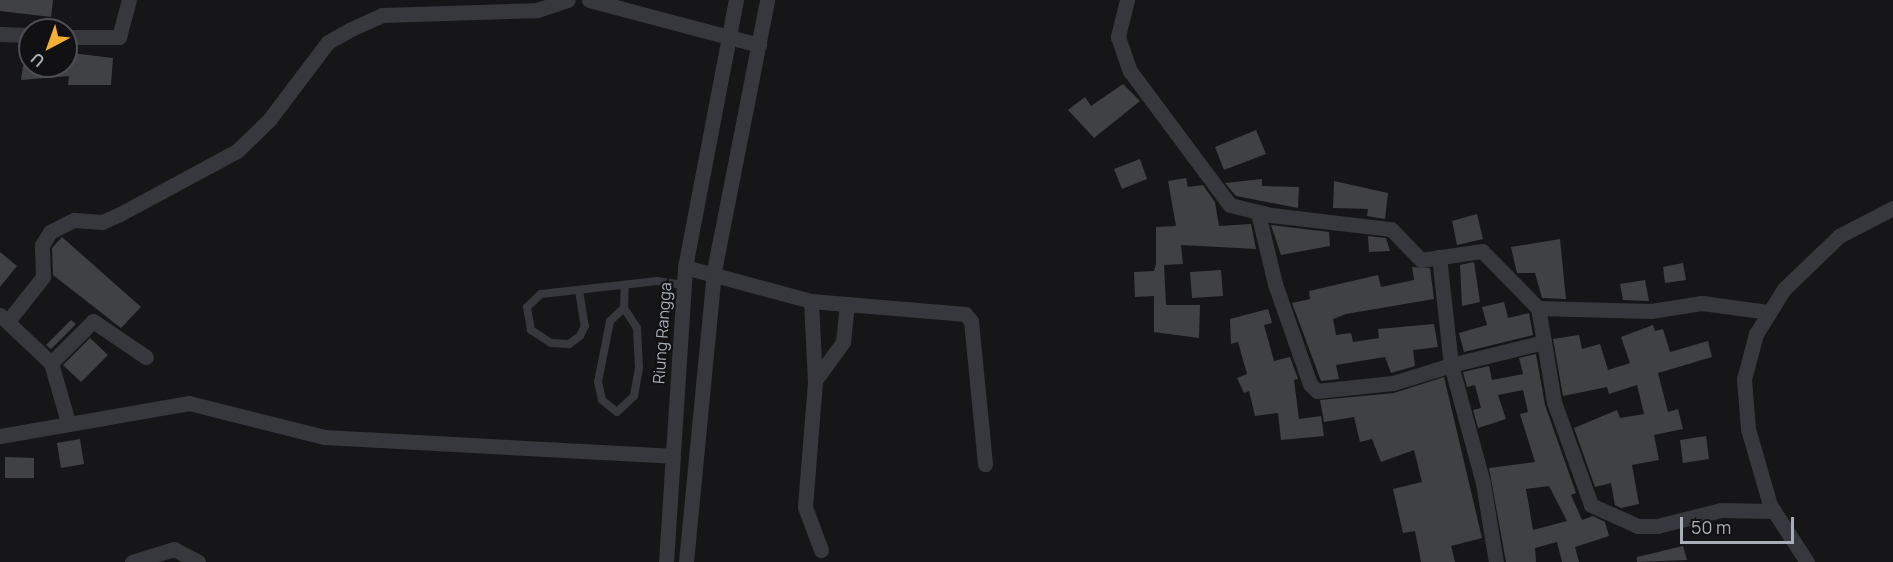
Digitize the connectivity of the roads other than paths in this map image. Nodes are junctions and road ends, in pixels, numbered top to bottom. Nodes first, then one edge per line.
1 (129, 0) edge
2 (567, 0) edge
3 (589, 0) edge
4 (736, 0) edge
5 (768, 0) edge
6 (1127, 0) edge
7 (0, 34) edge
8 (18, 35) edge
9 (78, 37) edge
10 (731, 41) junction
11 (759, 45) junction
12 (1893, 208) edge
13 (1258, 213) junction
14 (1439, 257) junction
15 (685, 267) junction
16 (714, 271) junction
17 (625, 285) junction
18 (683, 285) junction
19 (579, 290) junction
20 (811, 301) junction
21 (847, 305) junction
22 (624, 308) junction
23 (1538, 308) junction
24 (1769, 312) junction
25 (4, 318) edge
26 (1544, 342) junction
27 (146, 357) dead end
28 (51, 363) junction
29 (1450, 365) junction
30 (815, 382) junction
31 (68, 422) junction
32 (0, 436) edge
33 (671, 456) junction
34 (985, 464) dead end
35 (1774, 511) junction
36 (821, 550) dead end
37 (132, 562) edge
38 (198, 562) edge
39 (666, 562) edge
40 (686, 562) edge
41 (1496, 562) edge
42 (1807, 562) edge

1 - 9 street
2 - 25 street
3 - 10 street
4 - 10 street, Riung Rangga
5 - 11 street
6 - 13 street
7 - 8 street
10 - 11 street
10 - 15 street, Riung Rangga
11 - 16 street
12 - 24 street
13 - 14 street
13 - 29 street
14 - 23 street
14 - 29 street
15 - 16 street
15 - 18 street, Riung Rangga
16 - 20 street
16 - 40 street
17 - 18 lane
17 - 19 lane
17 - 22 lane
18 - 33 street, Riung Rangga
19 - 19 lane
20 - 21 street
20 - 30 street
21 - 30 street
21 - 34 street
22 - 22 lane
23 - 24 street
23 - 26 street
24 - 35 street
25 - 28 street
26 - 29 street
26 - 35 street
27 - 28 street
28 - 31 street
29 - 41 street
30 - 36 street
31 - 32 street
31 - 33 street
33 - 39 street, Riung Rangga
35 - 42 street
37 - 38 street

